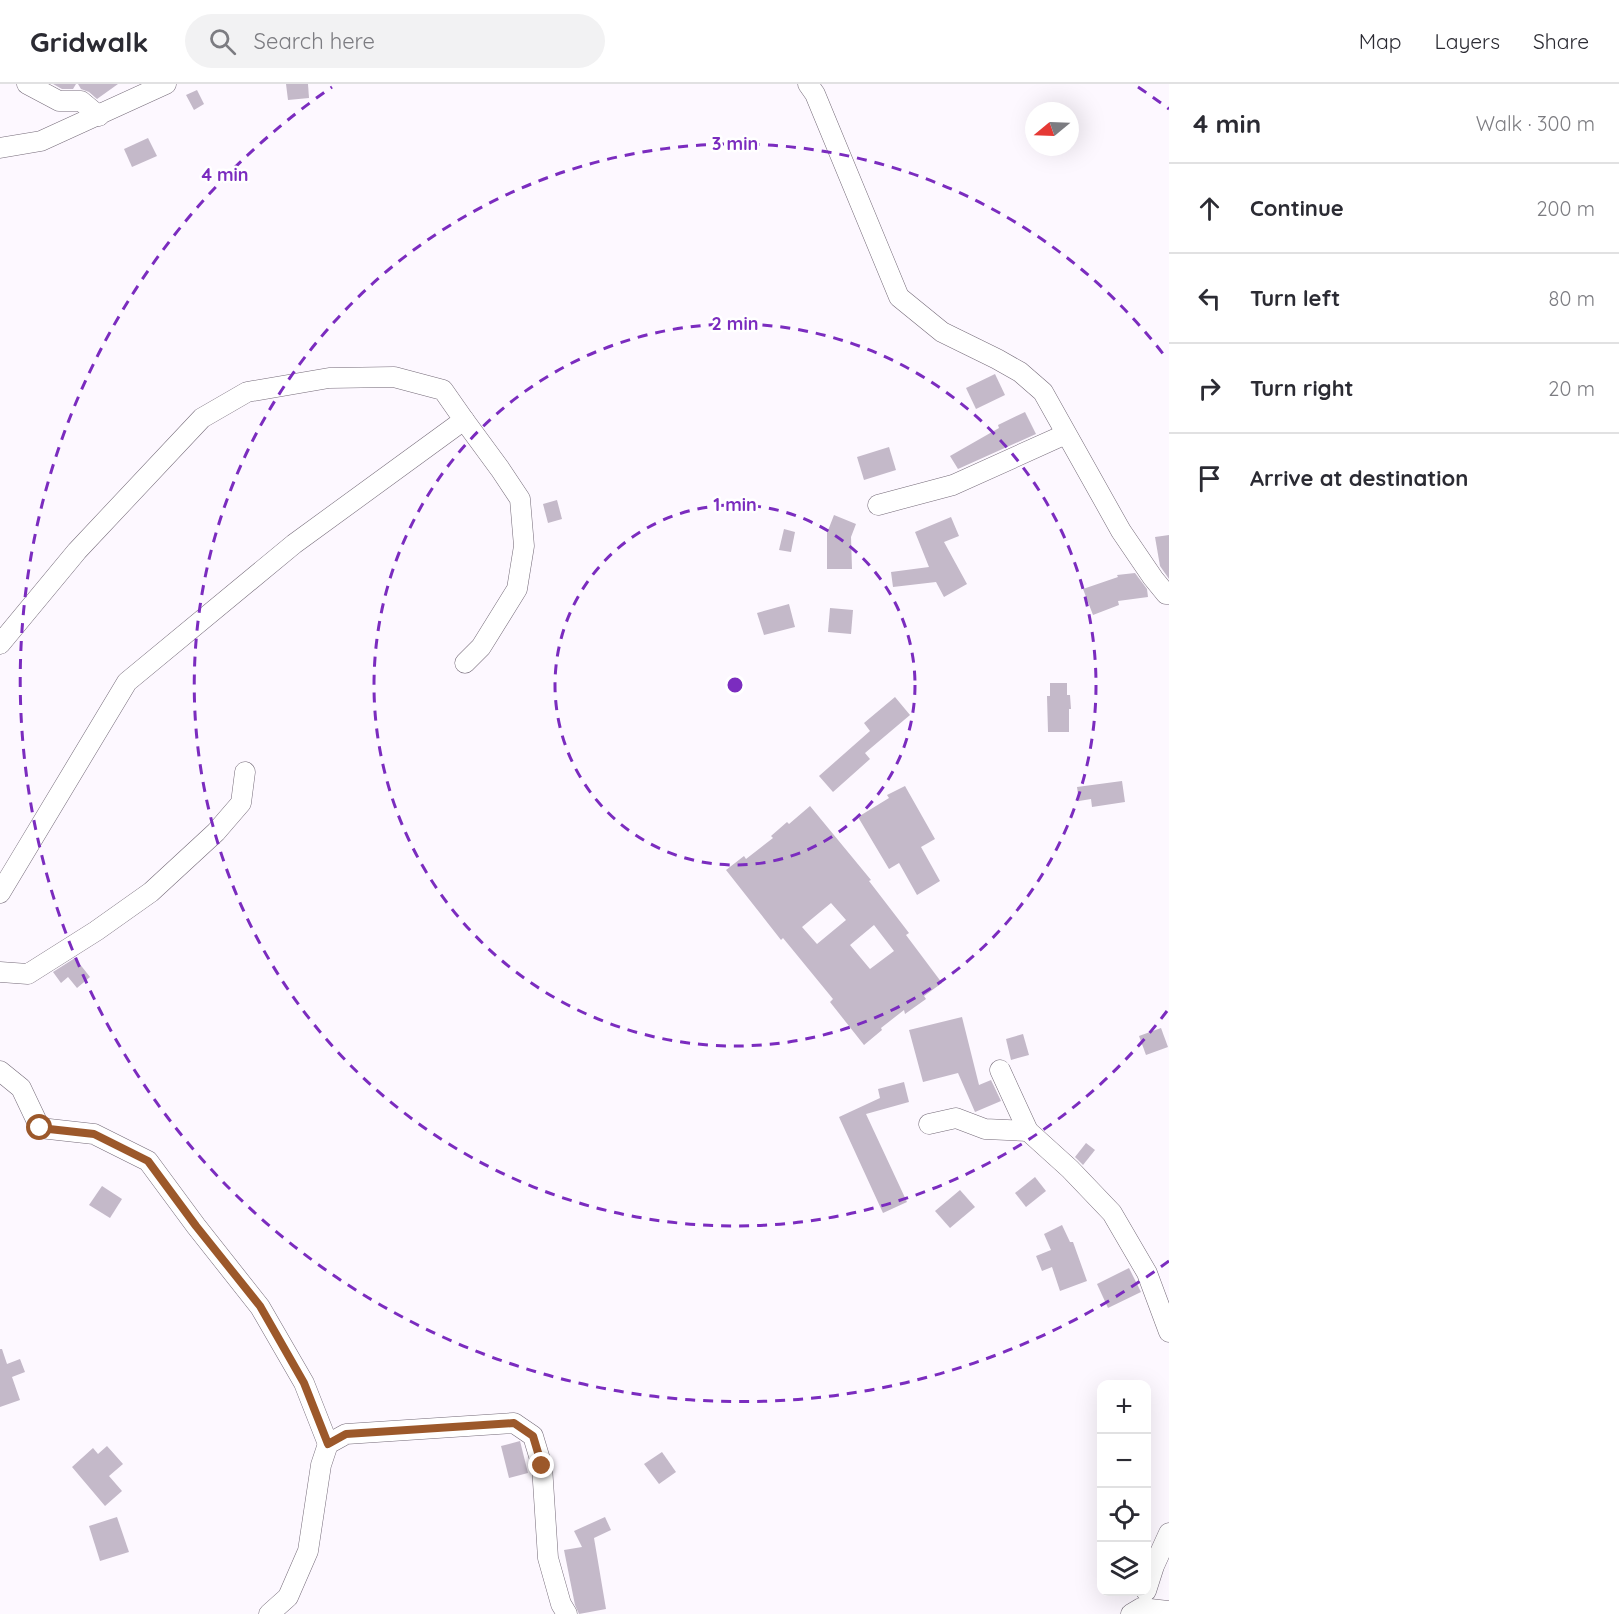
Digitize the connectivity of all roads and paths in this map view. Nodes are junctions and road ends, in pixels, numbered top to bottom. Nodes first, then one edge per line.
1 (27, 84) edge
2 (166, 84) edge
3 (808, 84) edge
4 (99, 116) junction
5 (0, 148) edge
6 (464, 420) junction
7 (1066, 434) junction
8 (878, 505) dead end
9 (1169, 594) edge
10 (0, 644) edge
11 (465, 663) dead end
12 (245, 772) dead end
13 (0, 893) edge
14 (0, 972) edge
15 (1000, 1070) dead end
16 (0, 1071) edge
17 (929, 1124) dead end
18 (1028, 1131) junction
19 (1169, 1332) edge
20 (328, 1444) junction
21 (1169, 1533) edge
22 (1141, 1601) edge
23 (1169, 1611) edge
24 (269, 1614) edge
25 (567, 1614) edge

1 - 4 street
2 - 4 street
3 - 7 street
4 - 5 street
6 - 10 street
6 - 11 street
6 - 13 street
7 - 8 street
7 - 9 street
12 - 14 street
15 - 18 street
16 - 20 street
17 - 18 street
18 - 19 street
20 - 24 street
20 - 25 street
21 - 22 street
22 - 23 street

